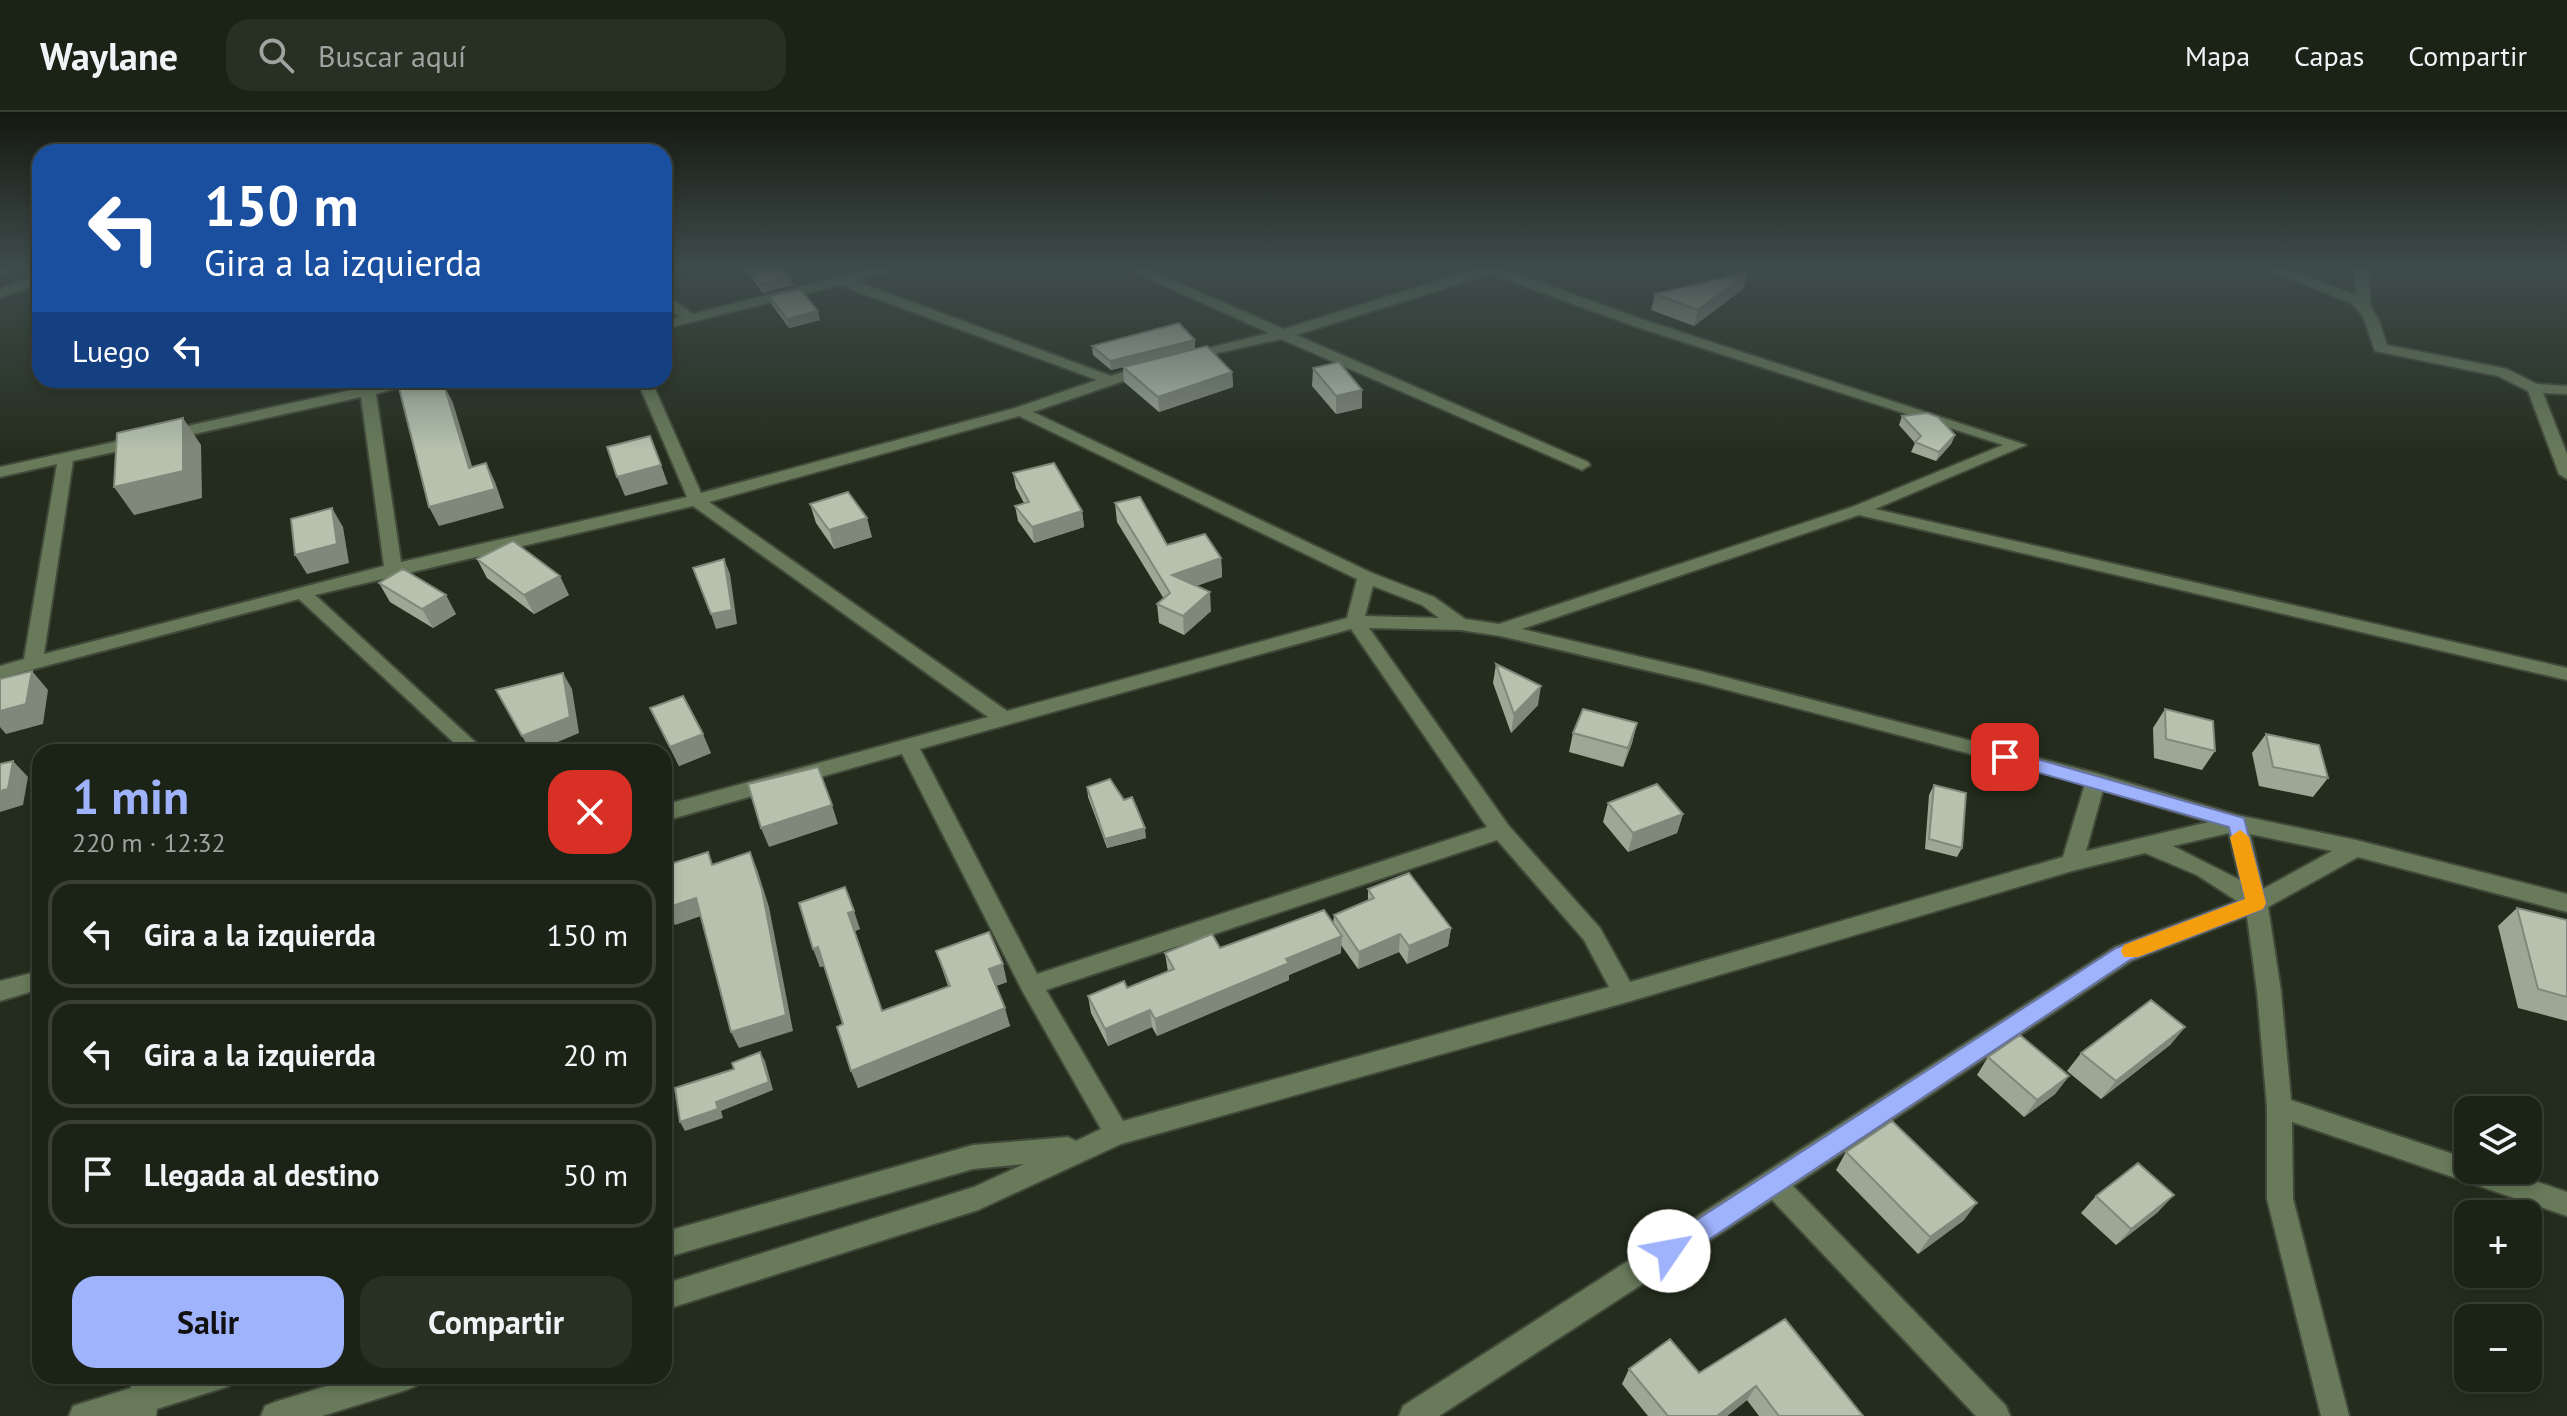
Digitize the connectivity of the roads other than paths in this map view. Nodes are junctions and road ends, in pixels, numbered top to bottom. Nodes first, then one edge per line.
1 (971, 329) edge
2 (1266, 329) edge
3 (1303, 329) edge
4 (1657, 329) edge
5 (2375, 329) edge
6 (1277, 334) junction
7 (1107, 379) junction
8 (381, 388) edge
9 (647, 388) edge
10 (2534, 388) junction
11 (2567, 390) edge
12 (368, 391) junction
13 (1020, 411) junction
14 (66, 457) junction
15 (1582, 465) dead end
16 (0, 472) edge
17 (2567, 474) edge
18 (696, 500) junction
19 (1858, 510) junction
20 (393, 569) junction
21 (1366, 577) junction
22 (301, 592) junction
23 (1355, 622) junction
24 (1460, 624) junction
25 (1500, 630) junction
26 (33, 664) junction
27 (0, 672) edge
28 (2567, 674) edge
29 (1006, 720) junction
30 (467, 744) edge
31 (909, 748) junction
32 (2096, 780) junction
33 (672, 811) edge
34 (2237, 823) junction
35 (1501, 831) junction
36 (2146, 845) junction
37 (2356, 848) junction
38 (2072, 863) junction
39 (2256, 903) junction
40 (2567, 903) edge
41 (32, 982) edge
42 (1031, 985) junction
43 (0, 991) edge
44 (1624, 993) junction
45 (2279, 1107) junction
46 (1117, 1134) junction
47 (1080, 1148) junction
48 (1774, 1184) junction
49 (2567, 1204) edge
50 (672, 1243) edge
51 (672, 1294) edge
52 (190, 1384) edge
53 (380, 1384) edge
54 (144, 1397) edge
55 (83, 1416) edge
56 (275, 1416) edge
57 (1413, 1416) edge
58 (1996, 1416) edge
59 (2335, 1416) edge

1 - 7 street
2 - 6 street
3 - 6 street
4 - 19 street
5 - 10 street
6 - 7 street
6 - 15 street
7 - 13 street
8 - 12 street
9 - 18 street
10 - 11 street
10 - 17 street
12 - 14 street
12 - 20 street
13 - 18 street
13 - 21 street
14 - 16 street
14 - 26 street
18 - 20 street
18 - 29 street
19 - 25 street
19 - 28 street
20 - 22 street
21 - 23 street
21 - 24 street
22 - 26 street
22 - 30 street
23 - 24 street
23 - 29 street
23 - 35 street
24 - 25 street
25 - 32 street
26 - 27 street
29 - 31 street
31 - 33 street
31 - 42 street
32 - 34 street
32 - 38 street
34 - 36 street
34 - 37 street
34 - 39 street
35 - 42 street
35 - 44 street
36 - 38 street
36 - 39 street
37 - 39 street
37 - 40 street
38 - 44 street
39 - 45 street
39 - 48 street
41 - 43 street
42 - 46 street
44 - 46 street
45 - 49 street
45 - 59 street
46 - 47 street
47 - 50 street
47 - 51 street
48 - 57 street
48 - 58 street
52 - 54 street
53 - 56 street
54 - 55 street

